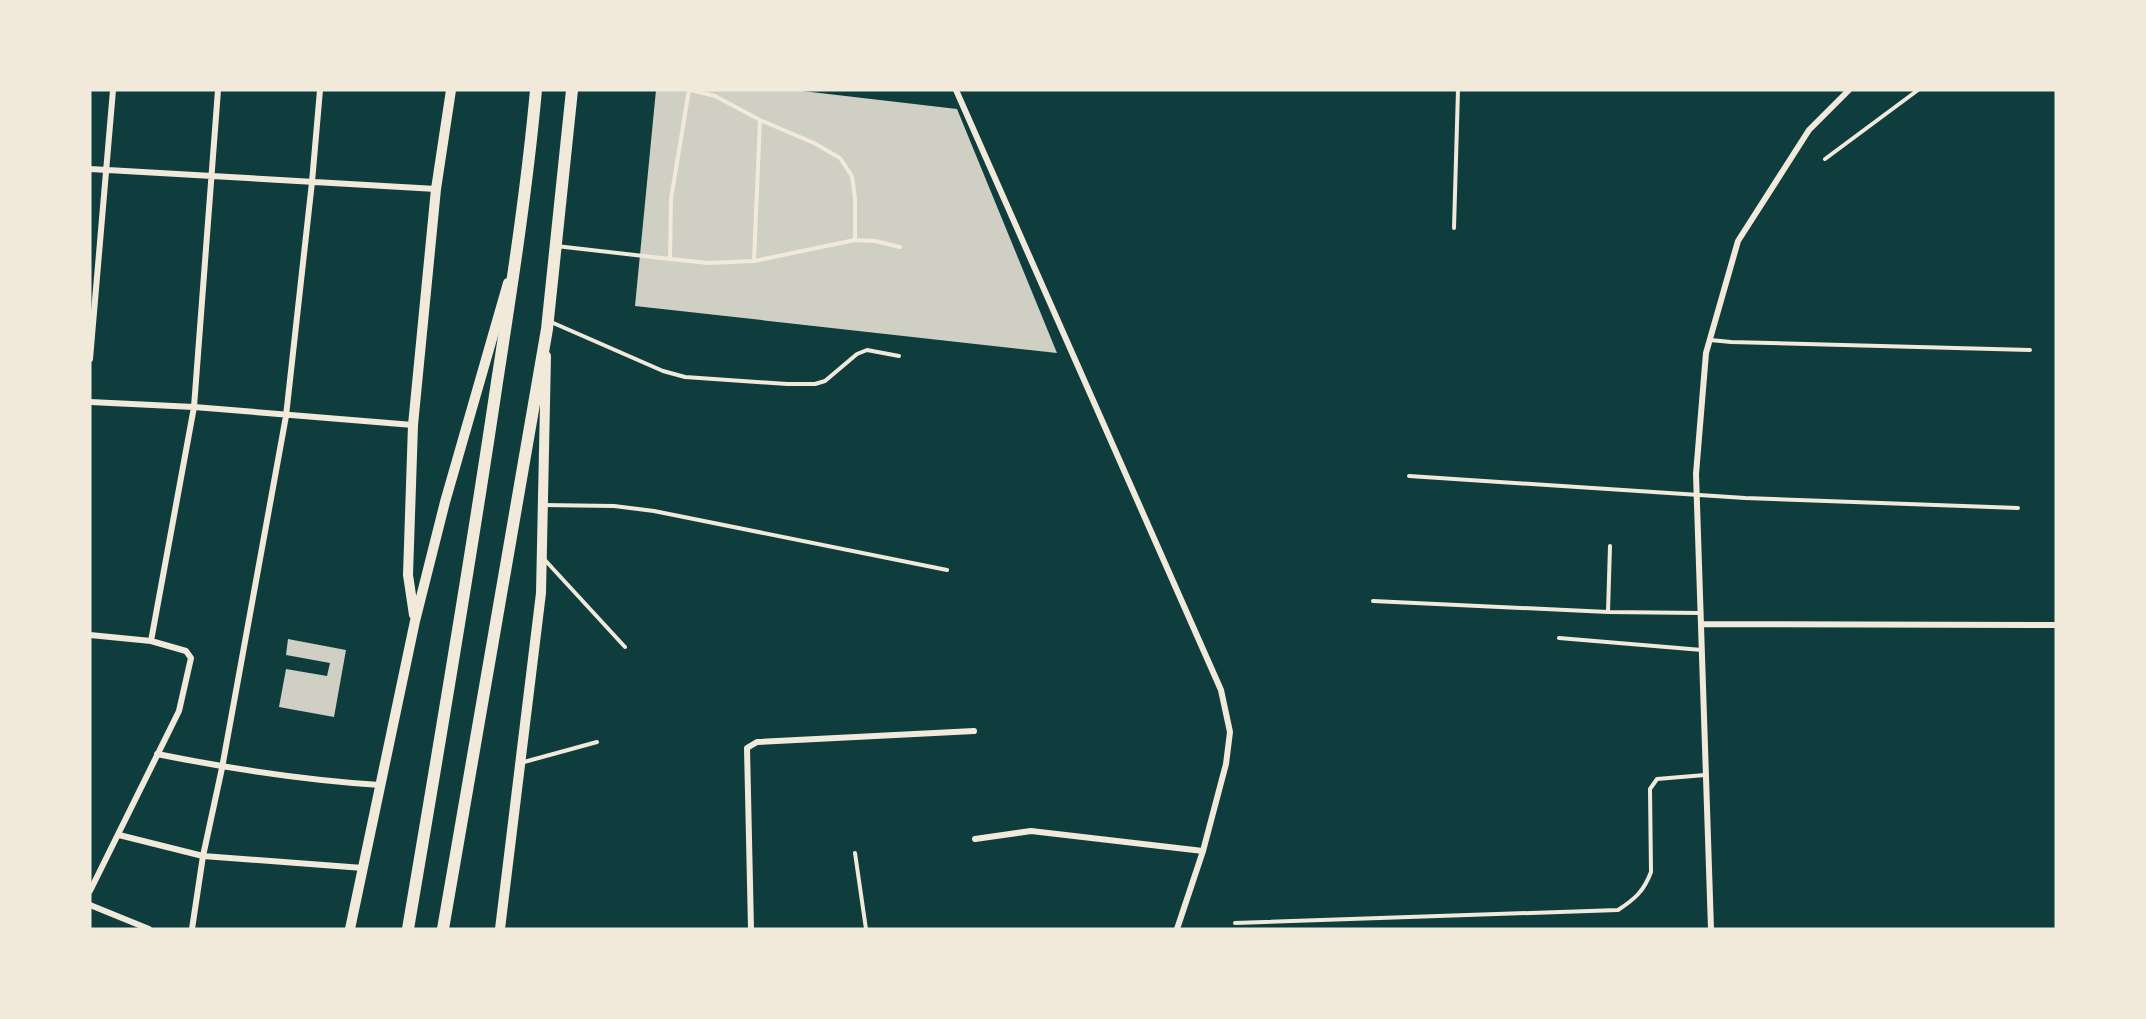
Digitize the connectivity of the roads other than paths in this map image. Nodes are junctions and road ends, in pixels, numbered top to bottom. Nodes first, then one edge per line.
1 (113, 90) edge
2 (218, 90) edge
3 (320, 90) edge
4 (450, 90) edge
5 (536, 90) edge
6 (572, 90) edge
7 (690, 90) edge
8 (956, 90) edge
9 (1458, 90) edge
10 (1849, 90) edge
11 (1918, 90) edge
12 (760, 120) junction
13 (1825, 159) dead end
14 (90, 169) edge
15 (106, 170) junction
16 (212, 176) junction
17 (312, 182) junction
18 (436, 189) junction
19 (1454, 228) dead end
20 (855, 240) junction
21 (556, 246) junction
22 (900, 247) dead end
23 (517, 250) junction
24 (670, 259) junction
25 (754, 261) junction
26 (548, 325) junction
27 (1710, 340) junction
28 (2030, 350) dead end
29 (899, 356) dead end
30 (90, 359) edge
31 (90, 402) edge
32 (194, 407) junction
33 (286, 416) junction
34 (413, 425) junction
35 (1409, 476) dead end
36 (1697, 495) junction
37 (543, 504) junction
38 (2018, 508) dead end
39 (1610, 546) dead end
40 (541, 556) junction
41 (947, 570) dead end
42 (1373, 601) dead end
43 (1608, 612) junction
44 (1700, 614) junction
45 (415, 621) junction
46 (1701, 624) junction
47 (2056, 626) edge
48 (90, 635) edge
49 (1559, 638) dead end
50 (151, 641) junction
51 (625, 647) dead end
52 (1702, 650) junction
53 (974, 731) dead end
54 (597, 742) dead end
55 (158, 754) junction
56 (520, 763) junction
57 (222, 768) junction
58 (1706, 775) junction
59 (380, 785) junction
60 (119, 835) junction
61 (975, 839) dead end
62 (1203, 851) junction
63 (855, 853) dead end
64 (202, 856) junction
65 (363, 868) junction
66 (90, 891) edge
67 (90, 905) edge
68 (1235, 923) dead end
69 (149, 929) edge
70 (192, 929) edge
71 (350, 929) edge
72 (408, 929) edge
73 (443, 929) edge
74 (500, 929) edge
75 (751, 929) edge
76 (866, 929) edge
77 (1177, 929) edge
78 (1711, 929) edge

1 - 15 street
2 - 16 street
3 - 17 street
4 - 18 main road
5 - 23 highway
6 - 21 highway
7 - 12 lane
7 - 24 lane
8 - 62 street
9 - 19 lane
10 - 27 street
11 - 13 lane
12 - 20 lane
12 - 25 lane
14 - 15 street
15 - 16 street
15 - 30 street
16 - 17 street
16 - 32 street
17 - 18 street
17 - 33 street
18 - 34 main road
20 - 22 lane
20 - 25 lane
21 - 24 lane
21 - 26 highway
23 - 45 main road
23 - 72 highway
24 - 25 lane
26 - 29 lane
26 - 37 main road
26 - 73 highway
27 - 28 lane
27 - 36 street
31 - 32 street
32 - 33 street
32 - 50 street
33 - 34 street
33 - 57 street
34 - 45 main road
35 - 36 lane
36 - 38 lane
36 - 44 street
37 - 40 main road
37 - 41 lane
39 - 43 lane
40 - 51 lane
40 - 56 main road
42 - 43 lane
43 - 44 lane
44 - 46 street
45 - 59 main road
46 - 47 street
46 - 52 street
48 - 50 street
49 - 52 lane
50 - 55 street
52 - 58 street
53 - 75 street
54 - 56 lane
55 - 57 street
55 - 60 street
56 - 74 main road
57 - 59 street
57 - 64 street
58 - 68 lane
58 - 78 street
59 - 65 main road
60 - 64 street
60 - 66 street
61 - 62 street
62 - 77 street
63 - 76 lane
64 - 65 street
64 - 70 street
65 - 71 main road
67 - 69 street

